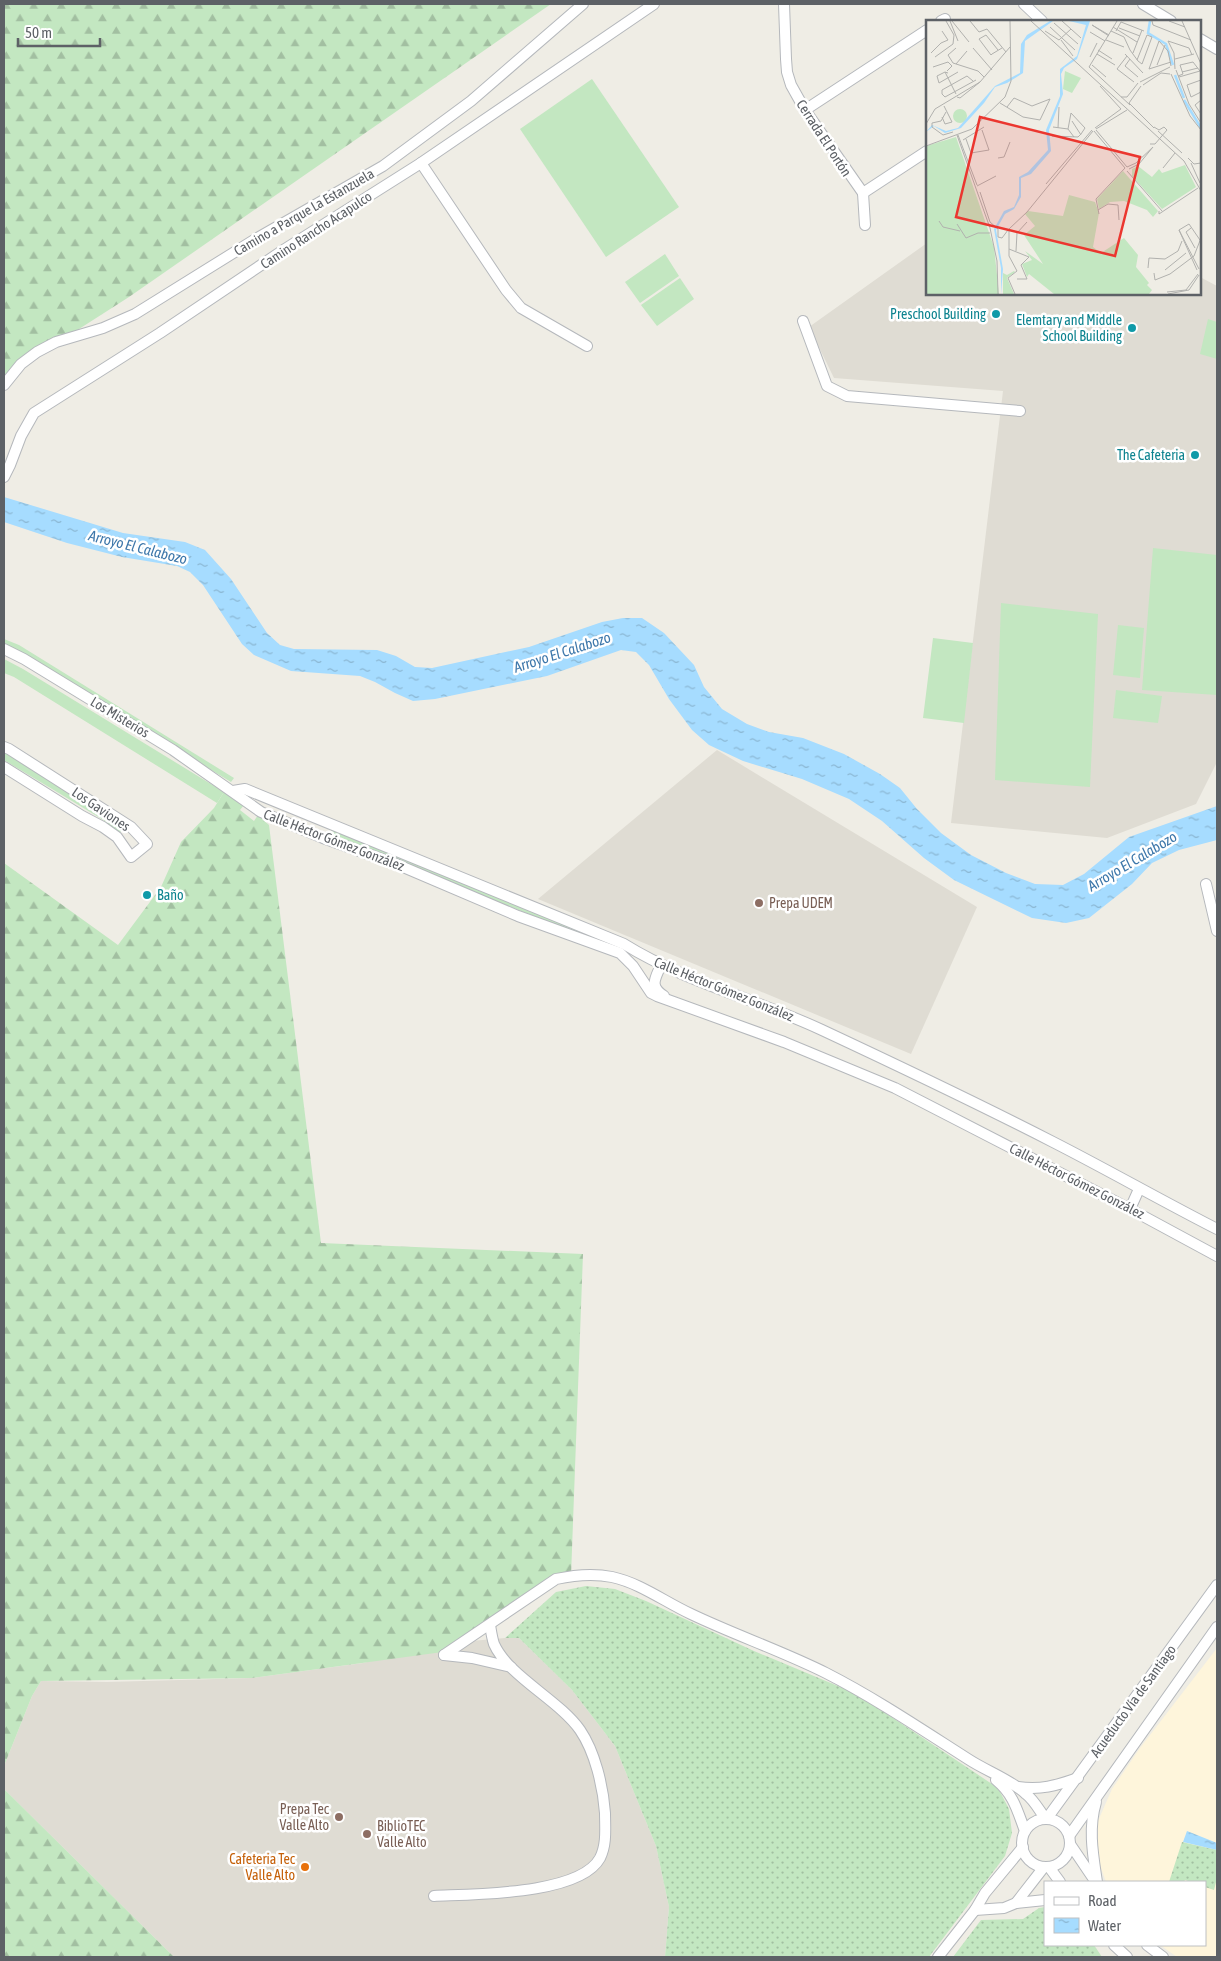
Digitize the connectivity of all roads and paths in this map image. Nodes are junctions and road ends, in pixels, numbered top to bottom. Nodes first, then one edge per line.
1 (583, 4) edge
2 (654, 4) edge
3 (784, 4) edge
4 (1024, 4) edge
5 (1143, 4) edge
6 (1041, 20) edge
7 (1169, 20) edge
8 (926, 31) edge
9 (1201, 39) edge
10 (1217, 49) edge
11 (805, 110) junction
12 (926, 152) edge
13 (421, 163) junction
14 (863, 193) junction
15 (865, 224) dead end
16 (803, 321) dead end
17 (587, 346) dead end
18 (4, 385) edge
19 (1020, 411) dead end
20 (4, 477) edge
21 (4, 649) edge
22 (4, 748) edge
23 (4, 767) edge
24 (233, 791) junction
25 (329, 824) junction
26 (323, 838) junction
27 (1206, 884) dead end
28 (1217, 931) edge
29 (622, 948) junction
30 (662, 965) junction
31 (668, 999) junction
32 (1139, 1189) junction
33 (1130, 1209) junction
34 (1217, 1229) edge
35 (1217, 1256) edge
36 (1217, 1585) edge
37 (490, 1625) junction
38 (1217, 1627) edge
39 (513, 1667) junction
40 (986, 1771) junction
41 (1078, 1778) junction
42 (1017, 1787) junction
43 (1098, 1792) junction
44 (1046, 1818) junction
45 (1025, 1832) junction
46 (1070, 1840) junction
47 (1023, 1847) junction
48 (1047, 1867) junction
49 (1059, 1881) edge
50 (1095, 1881) edge
51 (1096, 1881) edge
52 (434, 1896) dead end
53 (1044, 1900) edge
54 (1016, 1903) junction
55 (975, 1910) junction
56 (1115, 1946) edge
57 (1148, 1946) edge
58 (938, 1957) edge
59 (1127, 1957) edge
60 (1163, 1957) edge

1 - 18 street, Camino a Parque La Estanzuela
2 - 13 street, Camino Rancho Acapulco
3 - 11 street, Cerrada El Portón
4 - 6 street
5 - 7 street
8 - 11 street
9 - 10 street
11 - 14 street, Cerrada El Portón
12 - 14 street
13 - 17 street
13 - 20 street, Camino Rancho Acapulco
14 - 15 street
16 - 19 street
21 - 24 street, Los Misterios
22 - 23 street, Los Gaviones
24 - 25 street, Calle Héctor Gómez González
24 - 26 street, Calle Héctor Gómez González
25 - 26 street
25 - 29 street, Calle Héctor Gómez González
26 - 29 street, Calle Héctor Gómez González
27 - 28 street
29 - 30 street, Calle Héctor Gómez González
29 - 31 street, Calle Héctor Gómez González
30 - 31 street
30 - 32 street, Calle Héctor Gómez González
31 - 33 street, Calle Héctor Gómez González
32 - 33 street
32 - 34 street, Calle Héctor Gómez González
33 - 35 street, Calle Héctor Gómez González
36 - 41 street, Acueducto Vía de Santiago
37 - 39 street
37 - 39 street
37 - 40 street
38 - 43 street, Acueducto Vía de Santiago
39 - 52 street
40 - 42 street
40 - 45 street
41 - 42 street
41 - 44 street, Acueducto Vía de Santiago
42 - 44 street
43 - 46 street, Acueducto Vía de Santiago
43 - 51 street
44 - 45 street
44 - 46 street
45 - 47 street
46 - 48 street
46 - 50 street
47 - 48 street
47 - 55 street
48 - 49 street
48 - 54 street
53 - 54 street
54 - 55 street
55 - 58 street
56 - 59 street
57 - 60 street

